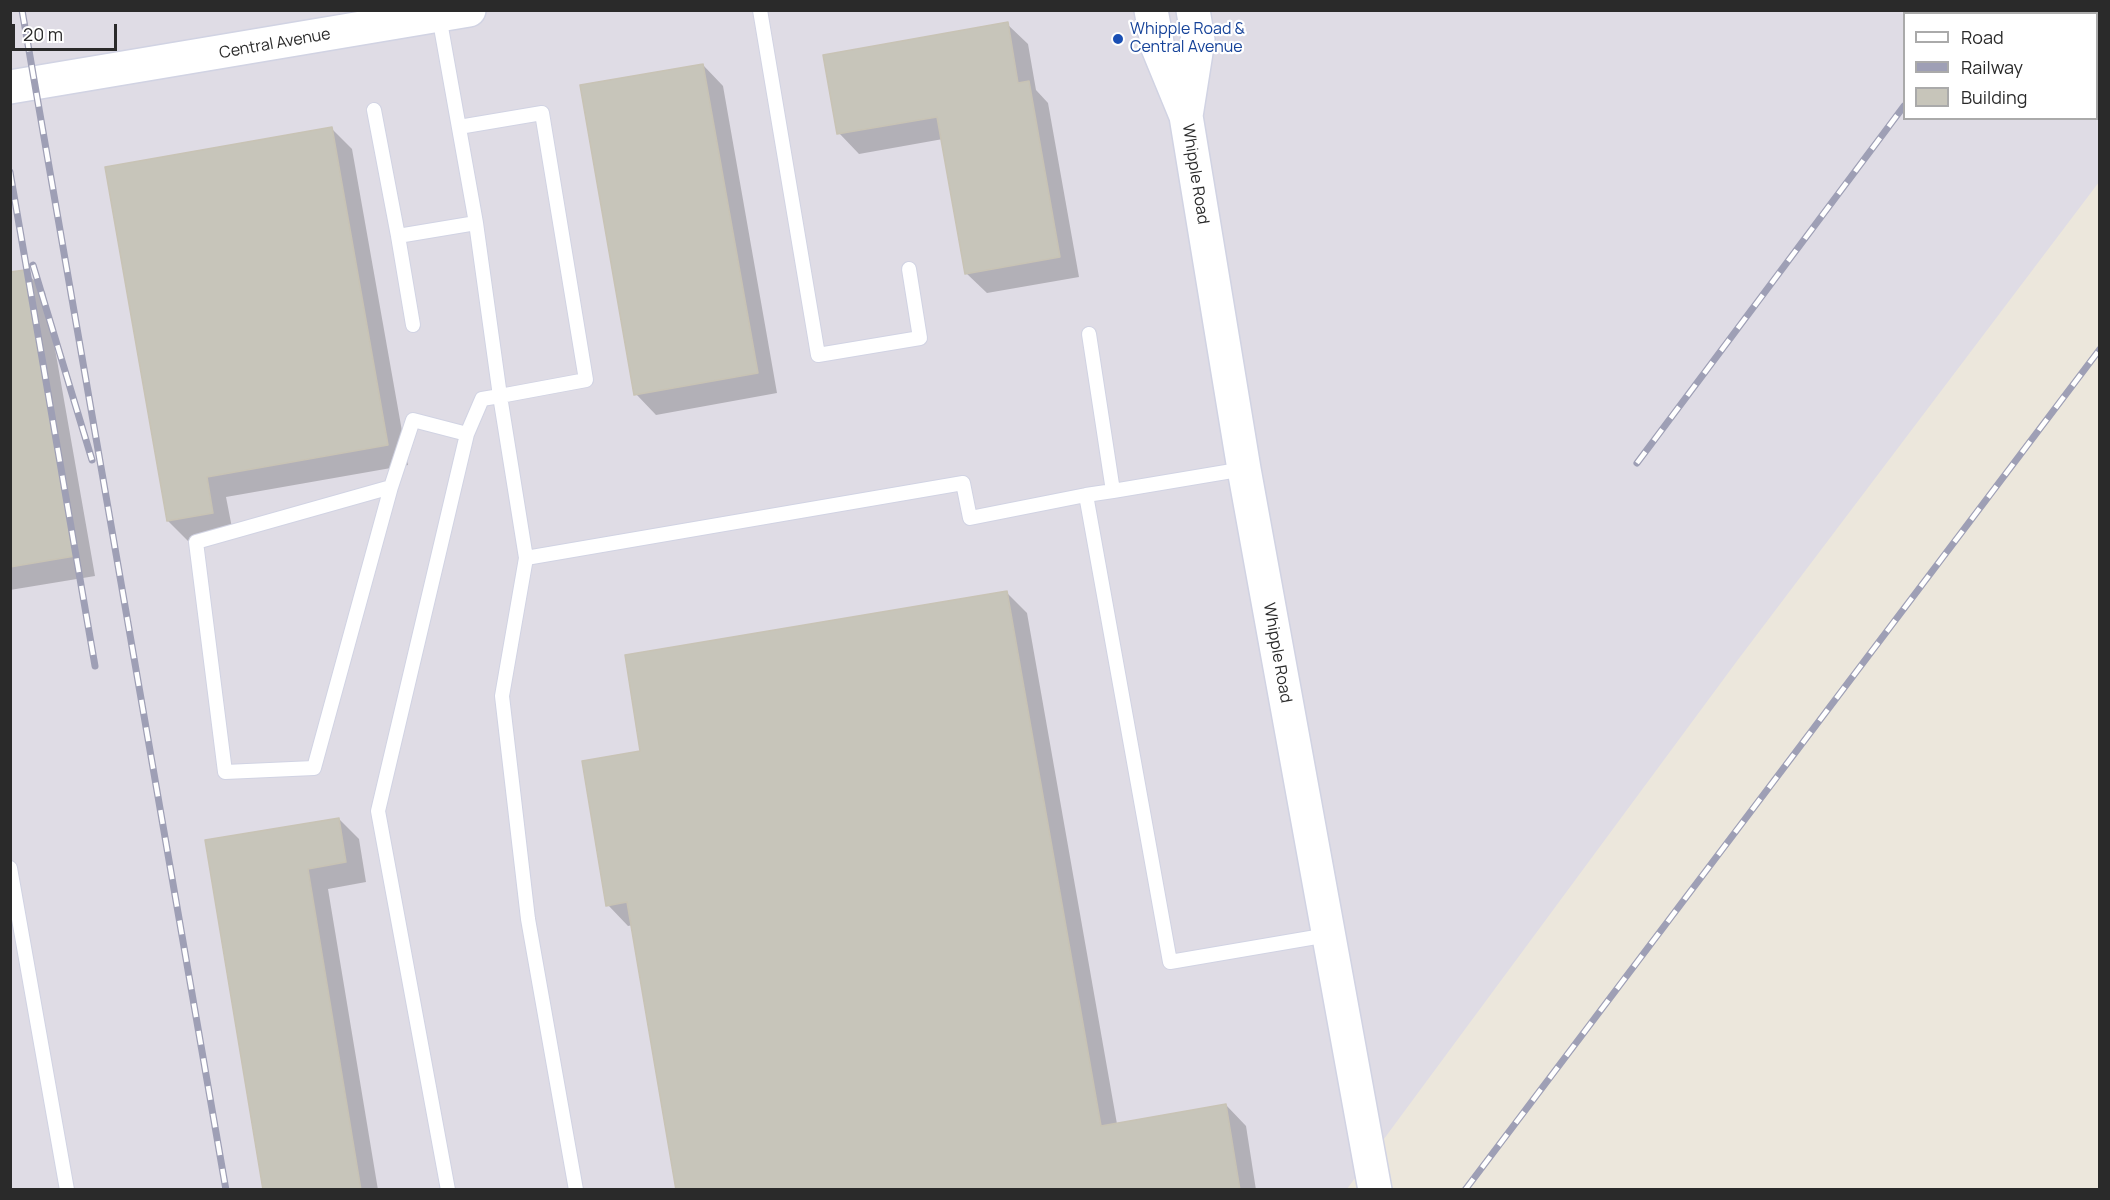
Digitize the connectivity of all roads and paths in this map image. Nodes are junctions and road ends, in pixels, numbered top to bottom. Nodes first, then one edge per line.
1 (760, 10) edge
2 (1151, 10) edge
3 (1193, 10) edge
4 (454, 13) edge
5 (10, 87) edge
6 (374, 110) dead end
7 (1186, 116) junction
8 (459, 127) junction
9 (476, 223) junction
10 (398, 236) junction
11 (909, 269) dead end
12 (413, 325) dead end
13 (1089, 334) dead end
14 (500, 396) junction
15 (467, 434) junction
16 (1244, 469) junction
17 (391, 487) junction
18 (1113, 491) junction
19 (1086, 495) junction
20 (526, 558) junction
21 (10, 868) edge
22 (1328, 935) junction
23 (67, 1190) edge
24 (448, 1190) edge
25 (576, 1190) edge
26 (1375, 1190) edge

1 - 11 lane
2 - 7 main road, Whipple Road
3 - 7 main road, Whipple Road
4 - 5 main road, Central Avenue
4 - 8 lane
6 - 10 lane
7 - 16 main road, Whipple Road
8 - 9 lane
8 - 14 lane
9 - 10 lane
9 - 14 lane
10 - 12 lane
13 - 18 lane
14 - 15 lane
14 - 20 lane
15 - 17 lane
15 - 24 lane
16 - 18 lane
16 - 22 main road, Whipple Road
17 - 17 lane
18 - 19 lane
19 - 20 lane
19 - 22 lane
20 - 25 lane
21 - 23 lane
22 - 26 main road, Whipple Road

